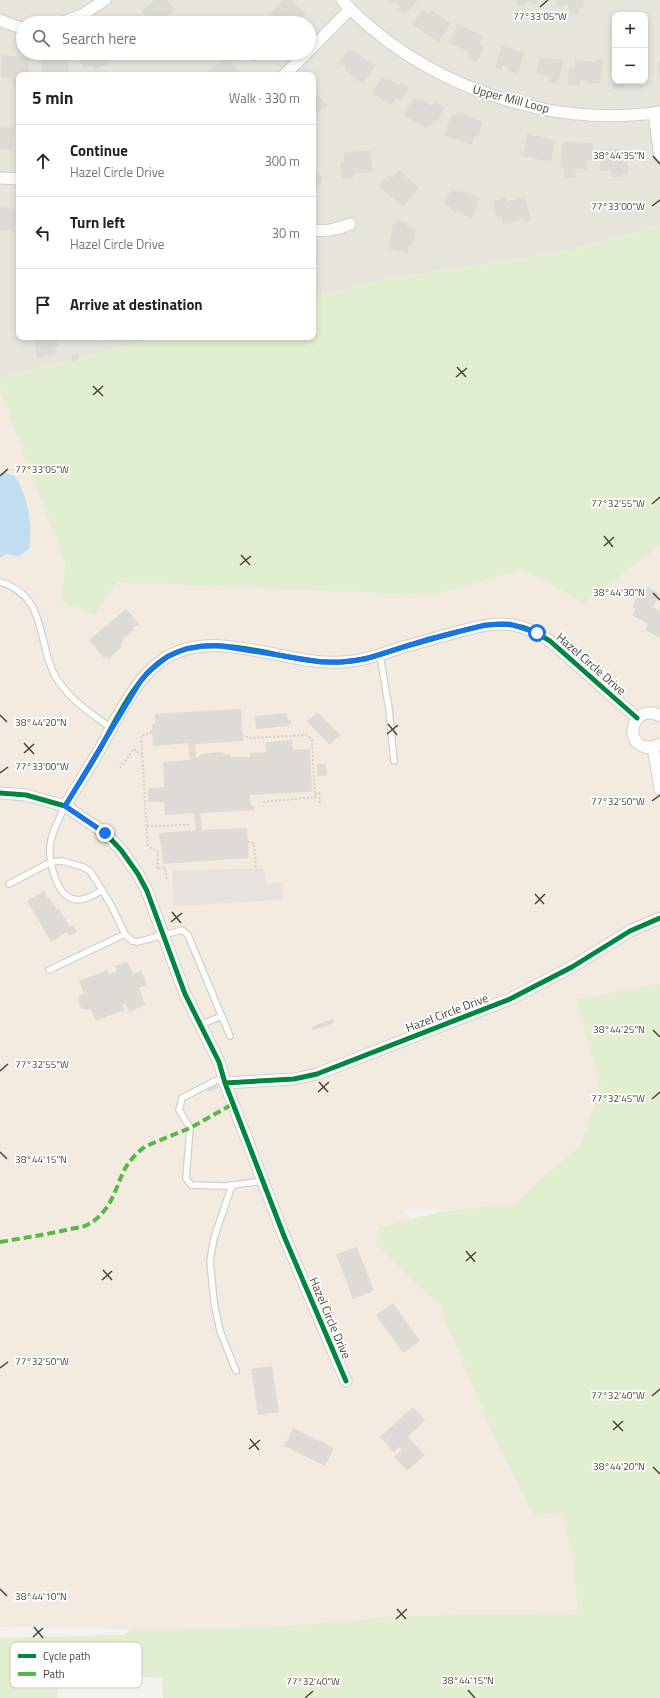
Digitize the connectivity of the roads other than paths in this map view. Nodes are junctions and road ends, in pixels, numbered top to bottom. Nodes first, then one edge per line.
1 (105, 0) edge
2 (342, 0) edge
3 (350, 9) junction
4 (79, 16) edge
5 (0, 20) edge
6 (16, 26) edge
7 (316, 44) edge
8 (300, 60) edge
9 (287, 72) edge
10 (657, 113) edge
11 (660, 157) edge
12 (0, 178) edge
13 (16, 179) edge
14 (350, 224) dead end
15 (316, 230) edge
16 (0, 582) edge
17 (380, 655) junction
18 (660, 716) edge
19 (637, 718) junction
20 (111, 728) junction
21 (656, 746) edge
22 (394, 761) dead end
23 (660, 789) edge
24 (0, 793) edge
25 (65, 806) junction
26 (51, 862) junction
27 (9, 884) dead end
28 (102, 890) junction
29 (660, 918) edge
30 (125, 934) junction
31 (164, 935) junction
32 (48, 970) dead end
33 (222, 1016) junction
34 (200, 1025) junction
35 (230, 1036) dead end
36 (225, 1083) junction
37 (263, 1181) junction
38 (232, 1185) junction
39 (236, 1371) dead end
40 (346, 1381) dead end

1 - 4 street
2 - 3 street, Upper Mill Loop
3 - 7 street
3 - 10 street, Upper Mill Loop
5 - 6 street
8 - 9 street
10 - 11 street
12 - 13 street
14 - 15 street
16 - 20 lane
17 - 19 street, Hazel Circle Drive
17 - 20 street, Hazel Circle Drive
17 - 22 lane
18 - 19 street
19 - 21 street
20 - 25 street, Hazel Circle Drive
21 - 23 street
24 - 25 street, Hazel Circle Drive
25 - 26 lane
25 - 31 street, Hazel Circle Drive
26 - 27 lane
26 - 28 lane
26 - 28 lane
28 - 30 lane
29 - 36 street, Hazel Circle Drive
30 - 31 lane
30 - 32 lane
31 - 33 lane
31 - 34 street, Hazel Circle Drive
33 - 34 lane
33 - 35 lane
34 - 36 street, Hazel Circle Drive
36 - 37 street, Hazel Circle Drive
36 - 38 lane
37 - 38 lane
37 - 40 street, Hazel Circle Drive
38 - 39 lane

